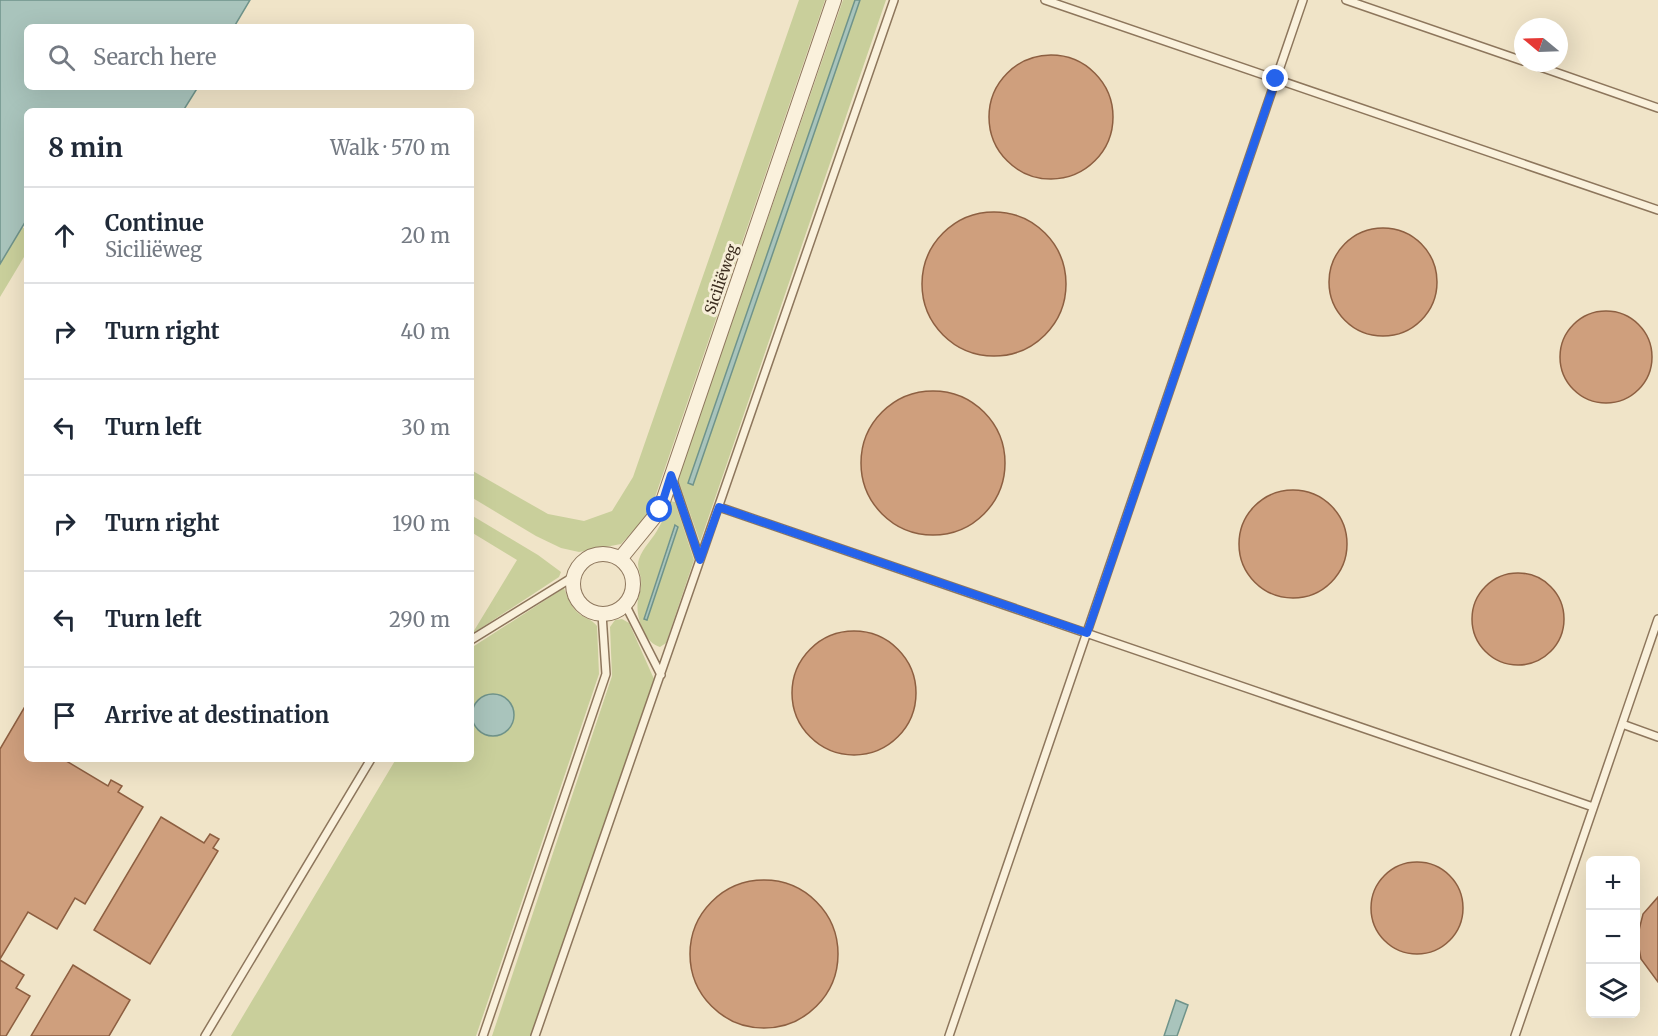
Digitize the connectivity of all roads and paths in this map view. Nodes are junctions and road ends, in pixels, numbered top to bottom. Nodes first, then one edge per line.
1 (834, 0) edge
2 (894, 0) edge
3 (1045, 0) edge
4 (1303, 0) edge
5 (1346, 0) edge
6 (1514, 58) edge
7 (1555, 72) edge
8 (1276, 79) junction
9 (1658, 108) edge
10 (1658, 210) edge
11 (671, 475) junction
12 (719, 507) junction
13 (620, 559) junction
14 (700, 560) junction
15 (573, 577) junction
16 (625, 604) junction
17 (602, 614) junction
18 (1658, 619) edge
19 (1087, 633) junction
20 (474, 638) edge
21 (661, 675) junction
22 (1622, 724) junction
23 (1658, 737) edge
24 (369, 762) edge
25 (1593, 807) junction
26 (206, 1036) edge
27 (483, 1036) edge
28 (536, 1036) edge
29 (949, 1036) edge
30 (1515, 1036) edge

1 - 11 street, Siciliëweg
2 - 12 lane
3 - 8 lane
4 - 8 lane
5 - 6 lane
7 - 9 lane
8 - 10 lane
8 - 19 lane
11 - 13 street, Siciliëweg
11 - 14 lane
12 - 14 lane
12 - 19 lane
13 - 15 street
13 - 16 street
14 - 21 lane
15 - 17 street
15 - 20 lane
16 - 17 street
16 - 21 lane
17 - 27 lane
18 - 22 lane
19 - 25 lane
19 - 29 lane
21 - 28 lane
22 - 23 lane
22 - 25 lane
24 - 26 lane
25 - 30 lane

